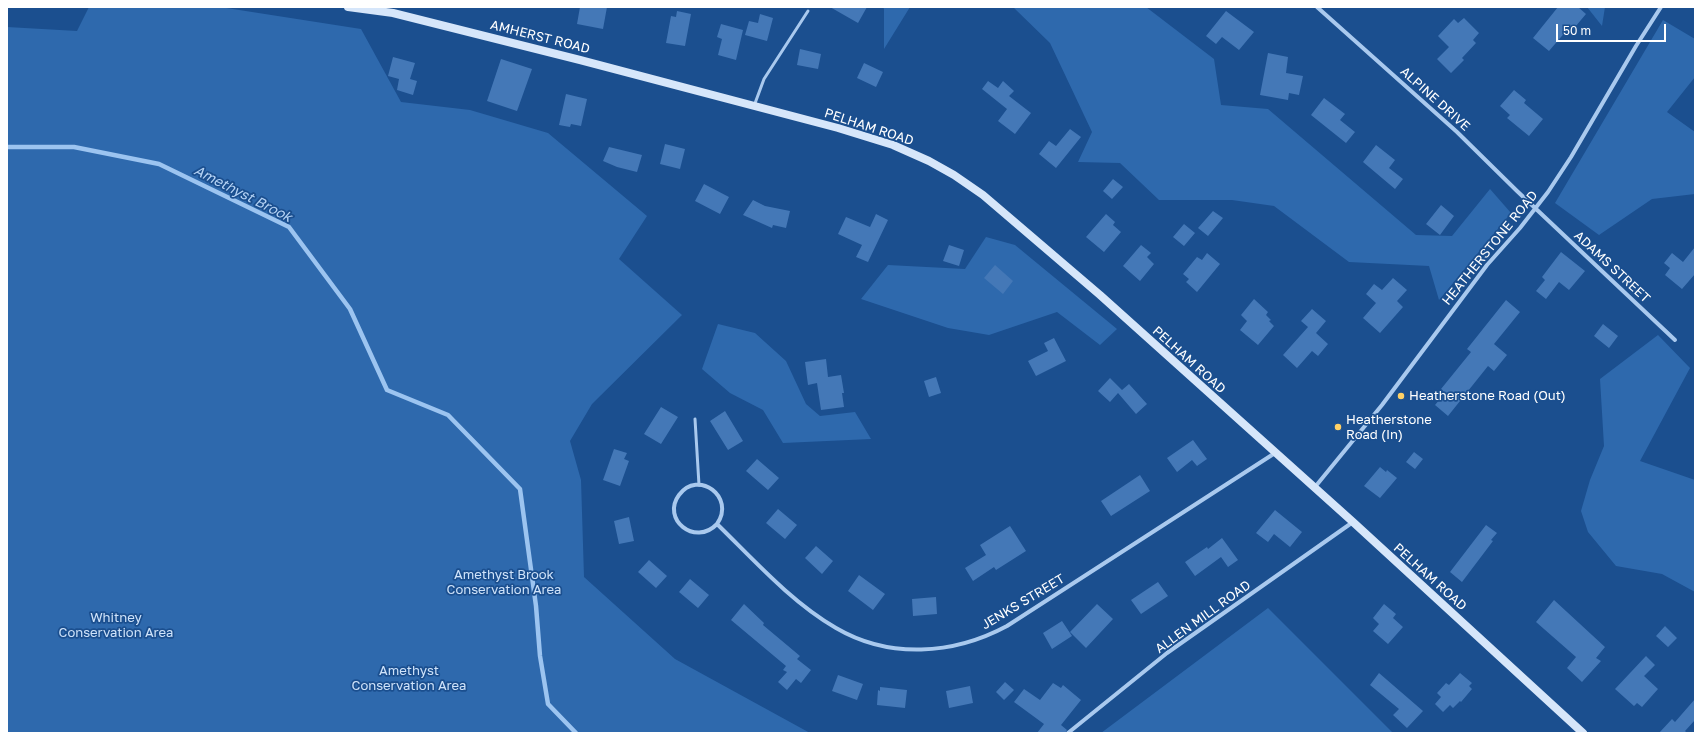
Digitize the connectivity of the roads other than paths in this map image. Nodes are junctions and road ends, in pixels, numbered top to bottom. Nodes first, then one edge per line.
1 (348, 7) edge
2 (1317, 7) edge
3 (1661, 7) edge
4 (808, 11) dead end
5 (724, 98) joint
6 (754, 106) junction
7 (1536, 208) junction
8 (1675, 340) dead end
9 (695, 419) dead end
10 (1275, 453) junction
11 (699, 485) junction
12 (1314, 488) junction
13 (1353, 522) junction
14 (717, 524) junction
15 (1068, 733) edge
16 (1583, 733) edge

1 - 5 main road, AMHERST ROAD
2 - 7 street, ALPINE DRIVE
3 - 7 street, HEATHERSTONE ROAD
4 - 6 lane
5 - 6 main road, PELHAM ROAD
6 - 10 main road, PELHAM ROAD
7 - 8 street, ADAMS STREET
7 - 12 street, HEATHERSTONE ROAD
9 - 11 lane
10 - 12 main road, PELHAM ROAD
10 - 14 street, JENKS STREET
11 - 14 street
11 - 14 street
12 - 13 main road, PELHAM ROAD
13 - 15 street, ALLEN MILL ROAD
13 - 16 main road, PELHAM ROAD

